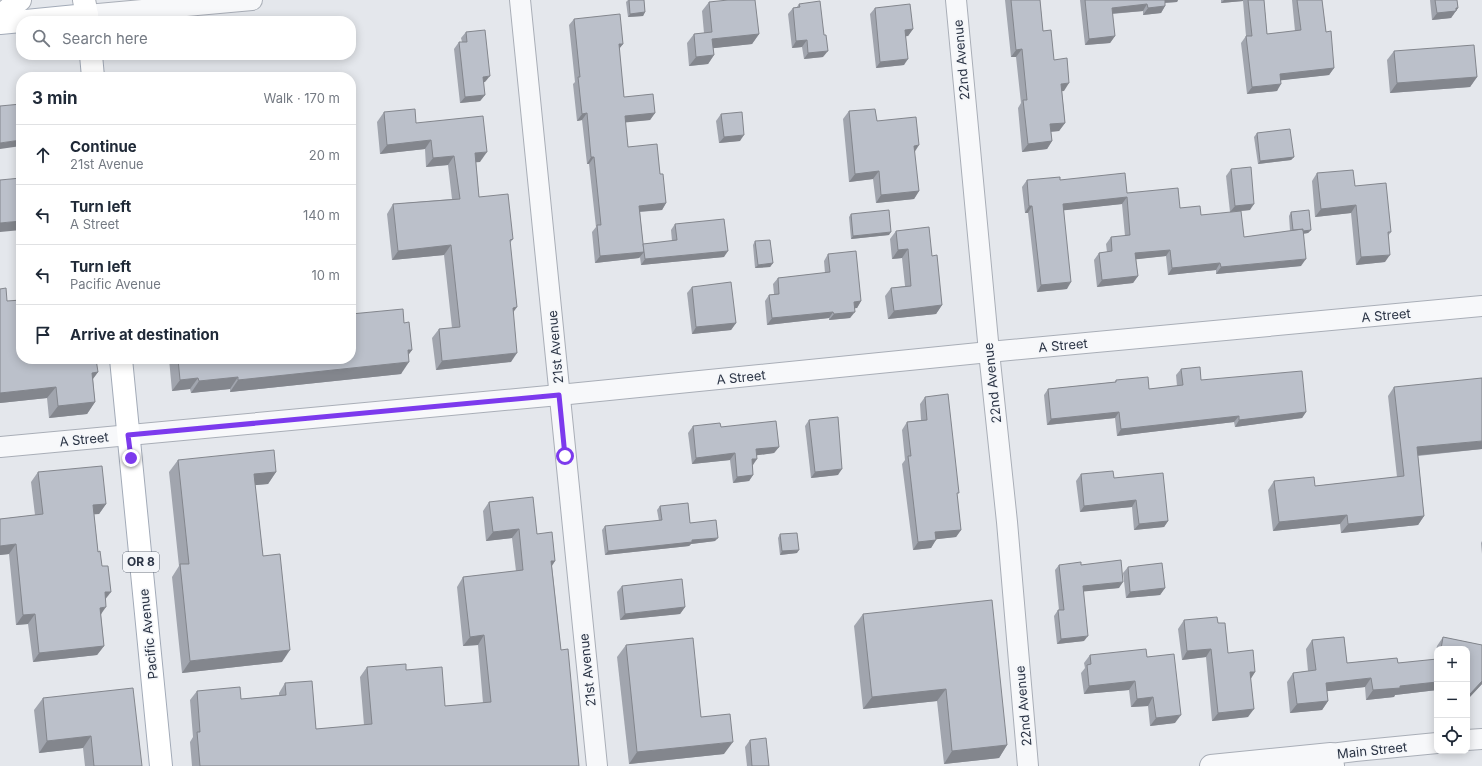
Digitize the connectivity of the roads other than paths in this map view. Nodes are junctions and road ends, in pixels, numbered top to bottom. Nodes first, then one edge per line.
1 (20, 0) edge
2 (252, 0) edge
3 (520, 0) edge
4 (956, 0) edge
5 (86, 12) edge
6 (0, 16) edge
7 (59, 16) edge
8 (16, 21) edge
9 (0, 23) edge
10 (91, 60) edge
11 (93, 72) edge
12 (1482, 306) edge
13 (989, 352) junction
14 (121, 364) edge
15 (559, 395) junction
16 (128, 435) junction
17 (0, 448) edge
18 (1482, 739) edge
19 (1470, 740) edge
20 (1434, 743) edge
21 (1332, 760) edge
22 (161, 766) edge
23 (597, 766) edge
24 (1028, 766) edge
25 (1211, 766) edge

1 - 6 main road
2 - 5 street
3 - 15 street, 21st Avenue
4 - 13 street, 22nd Avenue
5 - 7 main road
8 - 9 main road
10 - 11 main road
12 - 13 street, A Street
13 - 15 street, A Street
13 - 24 street, 22nd Avenue
14 - 16 main road, Pacific Avenue / OR 8
15 - 16 street, A Street
15 - 23 street, 21st Avenue
16 - 17 street, A Street
16 - 22 main road, Pacific Avenue / OR 8
18 - 19 street
20 - 21 street, Main Street
21 - 25 street, Main Street

